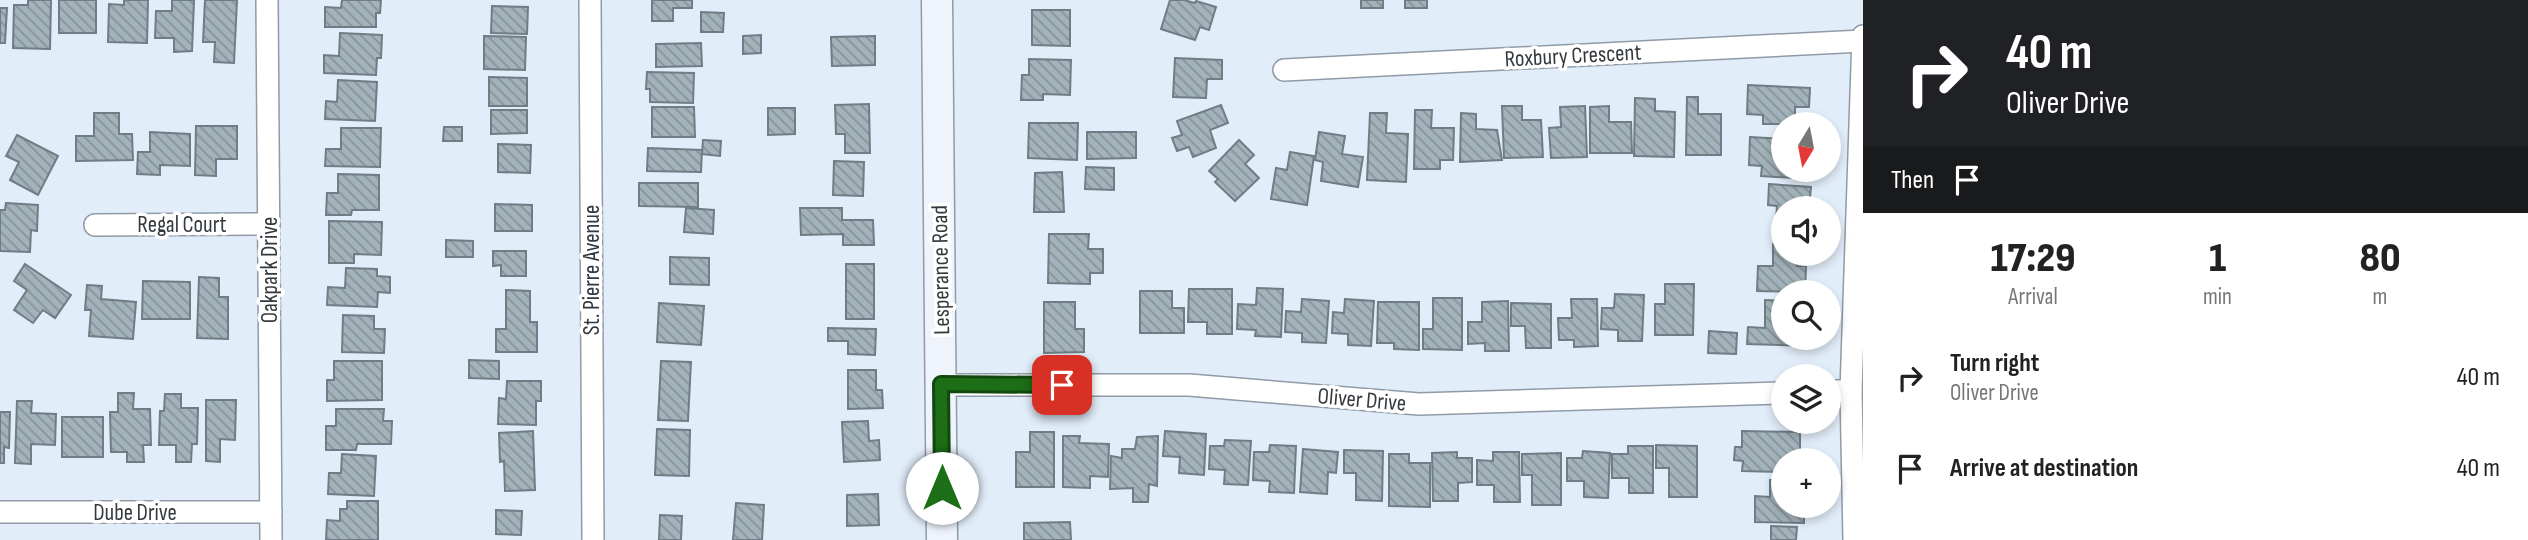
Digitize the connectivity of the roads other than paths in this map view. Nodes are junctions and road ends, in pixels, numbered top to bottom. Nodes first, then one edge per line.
1 (267, 0) edge
2 (590, 0) edge
3 (937, 0) edge
4 (1863, 39) edge
5 (1284, 70) dead end
6 (269, 224) junction
7 (94, 225) dead end
8 (941, 384) junction
9 (1841, 391) edge
10 (1851, 391) junction
11 (1771, 393) edge
12 (0, 512) edge
13 (271, 512) junction
14 (271, 540) edge
15 (593, 540) edge
16 (942, 540) edge
17 (1854, 540) edge

1 - 6 street, Oakpark Drive
2 - 15 street, St. Pierre Avenue
3 - 8 main road, Lesperance Road
4 - 5 street, Roxbury Crescent
4 - 10 street
6 - 7 street, Regal Court
6 - 13 street, Oakpark Drive
8 - 11 street, Oliver Drive
8 - 16 main road, Lesperance Road
9 - 10 street
10 - 17 street
12 - 13 street, Dube Drive
13 - 14 street, Oakpark Drive

